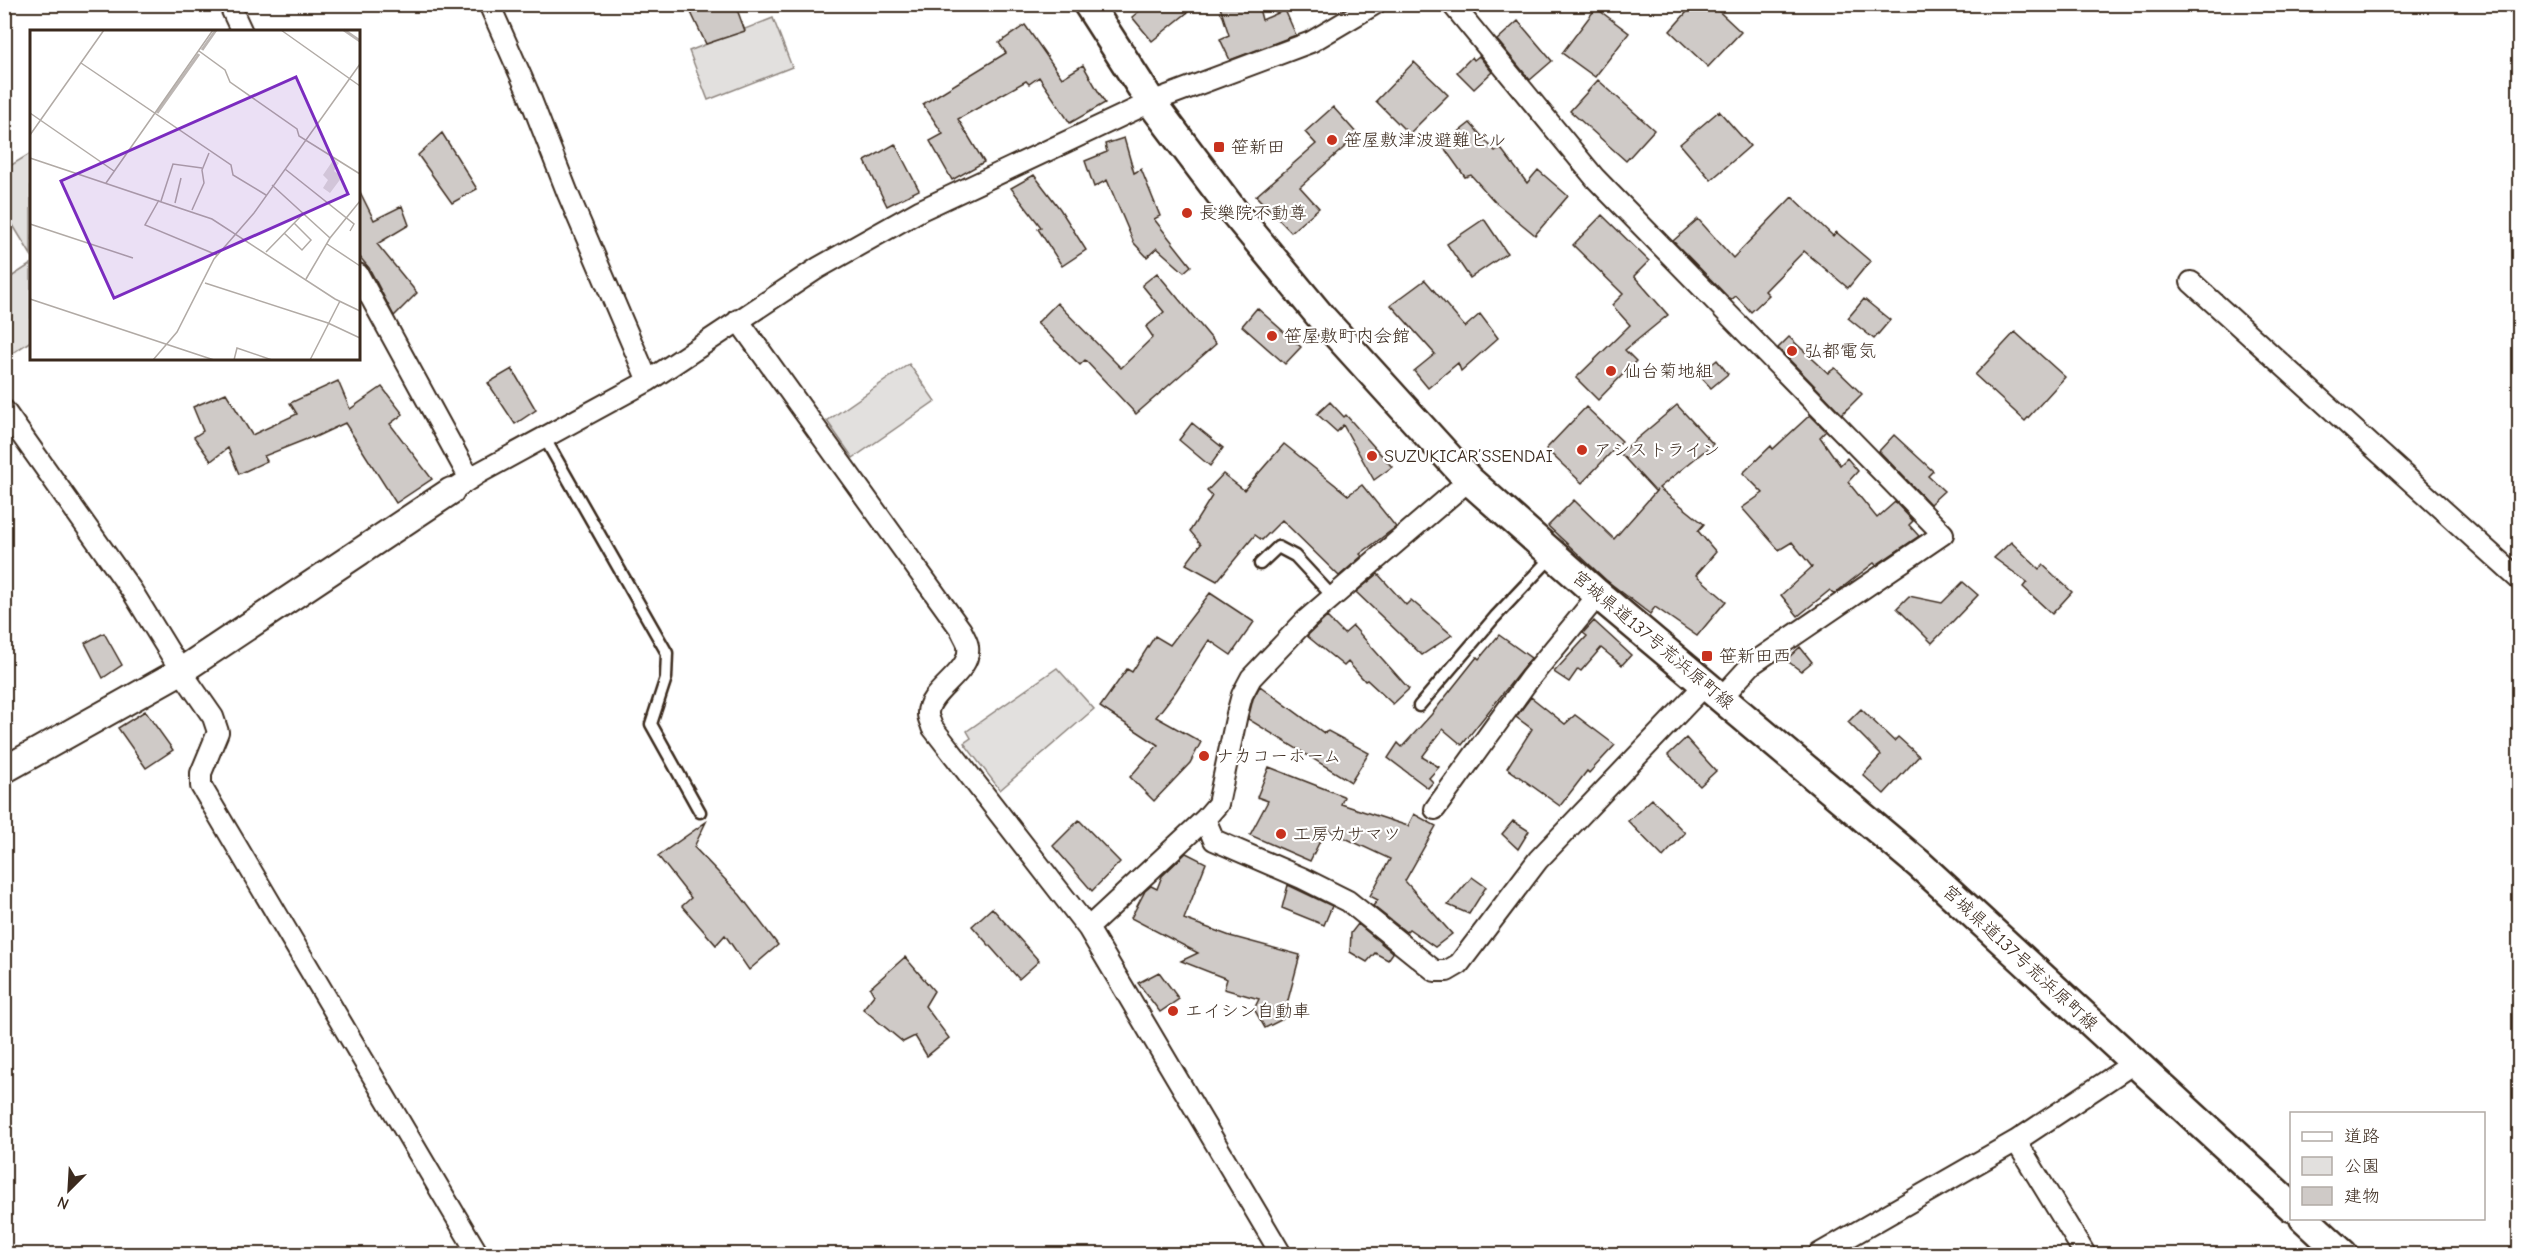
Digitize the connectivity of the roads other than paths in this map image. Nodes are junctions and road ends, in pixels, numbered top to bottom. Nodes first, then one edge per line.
1 (229, 4) edge
2 (489, 4) edge
3 (1088, 4) edge
4 (1375, 4) edge
5 (1452, 4) edge
6 (241, 30) edge
7 (1151, 102) junction
8 (360, 278) edge
9 (2191, 282) dead end
10 (738, 320) junction
11 (648, 381) junction
12 (4, 410) edge
13 (544, 437) junction
14 (1469, 480) junction
15 (460, 485) junction
16 (1260, 564) dead end
17 (1544, 565) dead end
18 (2520, 580) edge
19 (1333, 597) junction
20 (1590, 606) dead end
21 (181, 671) junction
22 (1713, 691) junction
23 (1419, 706) dead end
24 (4, 770) edge
25 (1435, 809) dead end
26 (700, 812) dead end
27 (1205, 819) junction
28 (1088, 928) junction
29 (2134, 1063) junction
30 (2016, 1140) junction
31 (2290, 1205) edge
32 (2306, 1220) edge
33 (478, 1254) edge
34 (1281, 1254) edge
35 (1819, 1254) edge
36 (2085, 1254) edge
37 (2343, 1254) edge

1 - 6 street
2 - 11 street
3 - 7 main road, 宮城県道137号荒浜原町線
4 - 7 street
5 - 22 street
7 - 10 street
7 - 14 main road, 宮城県道137号荒浜原町線
8 - 15 street
9 - 18 street
10 - 11 street
10 - 28 street
11 - 13 street
12 - 21 street
13 - 15 street
13 - 26 lane
14 - 19 street
14 - 22 main road, 宮城県道137号荒浜原町線
15 - 21 street
16 - 19 lane
17 - 23 lane
19 - 27 street
20 - 25 street
21 - 24 street
21 - 33 street
22 - 27 street
22 - 29 main road, 宮城県道137号荒浜原町線
27 - 28 street
28 - 34 street
29 - 30 street
29 - 31 main road, 宮城県道137号荒浜原町線
30 - 35 street
30 - 36 street
32 - 37 main road

